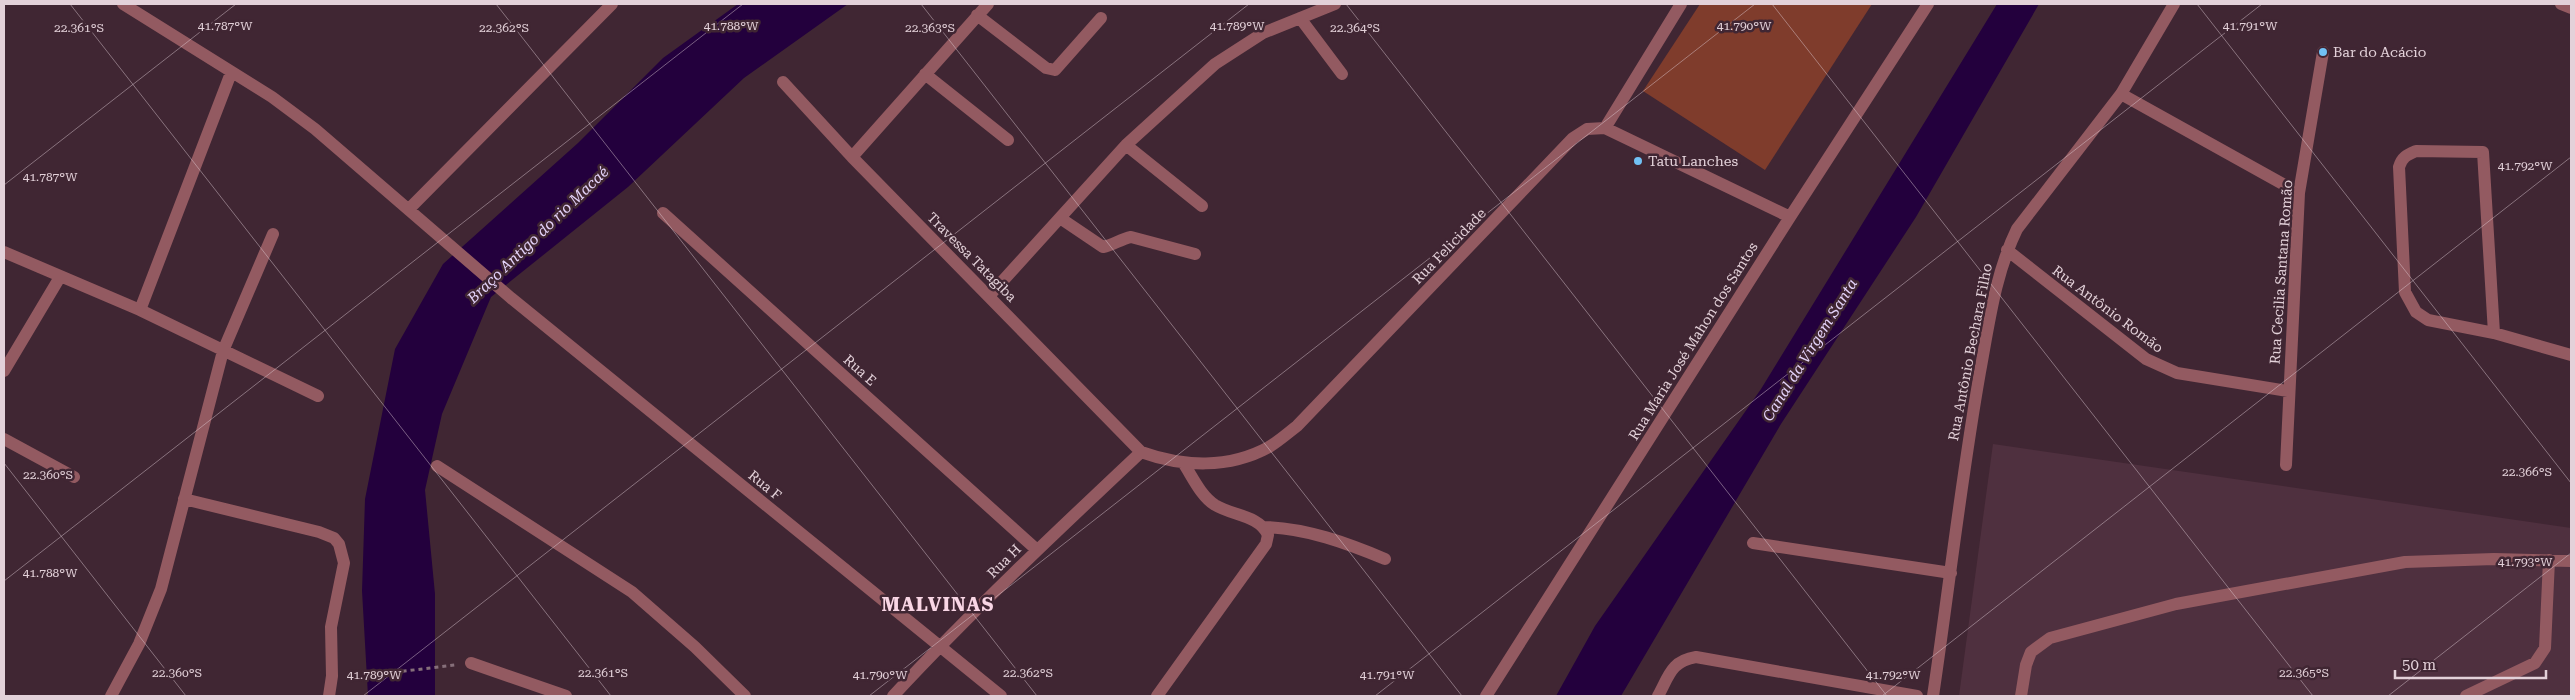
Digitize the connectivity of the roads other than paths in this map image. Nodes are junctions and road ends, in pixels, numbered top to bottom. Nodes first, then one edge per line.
1 (123, 4) edge
2 (612, 4) edge
3 (988, 4) edge
4 (1335, 4) edge
5 (1681, 4) edge
6 (1928, 4) edge
7 (2174, 4) edge
8 (2562, 4) edge
9 (2571, 8) edge
10 (977, 15) junction
11 (1101, 18) dead end
12 (1300, 18) junction
13 (2323, 52) dead end
14 (232, 74) junction
15 (925, 74) junction
16 (1342, 74) dead end
17 (783, 82) dead end
18 (2121, 94) junction
19 (1605, 128) junction
20 (1008, 140) dead end
21 (1126, 145) junction
22 (852, 157) junction
23 (2299, 194) junction
24 (1202, 206) dead end
25 (409, 209) junction
26 (663, 213) dead end
27 (1790, 216) junction
28 (1060, 218) junction
29 (273, 234) dead end
30 (2006, 250) junction
31 (4, 252) edge
32 (1195, 254) dead end
33 (60, 277) junction
34 (989, 296) junction
35 (140, 310) junction
36 (2494, 333) junction
37 (223, 351) junction
38 (2571, 355) edge
39 (4, 371) edge
40 (2288, 391) junction
41 (318, 396) dead end
42 (4, 439) edge
43 (1141, 452) junction
44 (1184, 464) junction
45 (2286, 465) dead end
46 (437, 466) dead end
47 (74, 477) dead end
48 (184, 499) junction
49 (1264, 527) junction
50 (1753, 543) dead end
51 (1037, 550) junction
52 (1385, 559) dead end
53 (2549, 560) junction
54 (2571, 561) edge
55 (1951, 573) junction
56 (940, 646) junction
57 (471, 663) road end
58 (112, 696) edge
59 (329, 696) edge
60 (566, 696) edge
61 (745, 696) edge
62 (893, 696) edge
63 (1001, 696) edge
64 (1157, 696) edge
65 (1486, 696) edge
66 (1658, 696) edge
67 (1917, 696) edge
68 (1933, 696) edge
69 (2021, 696) edge
70 (2466, 696) edge

1 - 14 street, Rua F
2 - 25 street
3 - 10 street
4 - 12 street
5 - 19 street
6 - 27 street, Rua Maria José Mahon dos Santos
7 - 18 street, Rua Antônio Bechara Filho
8 - 9 street
10 - 11 street
10 - 15 street
12 - 16 street
12 - 21 street
13 - 23 street, Rua Cecilia Santana Romão
14 - 25 street, Rua F
14 - 35 street
15 - 20 street
15 - 22 street
17 - 22 street, Travessa Tatagiba
18 - 23 street
18 - 30 street, Rua Antônio Bechara Filho
19 - 27 street
19 - 44 street, Rua Felicidade
21 - 24 street
21 - 28 street
22 - 34 street, Travessa Tatagiba
23 - 40 street, Rua Cecilia Santana Romão
25 - 56 street, Rua F
26 - 51 street, Rua E
27 - 65 street, Rua Maria José Mahon dos Santos
28 - 32 street
28 - 34 street
29 - 37 street
30 - 40 street, Rua Antônio Romão
30 - 55 street, Rua Antônio Bechara Filho
31 - 33 street
33 - 35 street
33 - 39 street
34 - 43 street, Travessa Tatagiba
35 - 37 street
36 - 36 street
36 - 38 street
37 - 41 street
37 - 48 street
40 - 45 street, Rua Cecilia Santana Romão
42 - 47 street
43 - 44 street, Rua Felicidade
43 - 51 street, Rua H
44 - 49 street
46 - 61 street
48 - 58 street
48 - 59 street
49 - 52 street
49 - 64 street
50 - 55 street
51 - 56 street, Rua H
53 - 54 street
53 - 69 street
53 - 70 street
55 - 68 street, Rua Antônio Bechara Filho
56 - 62 street, Rua H
56 - 63 street, Rua F
57 - 60 street
66 - 67 street

